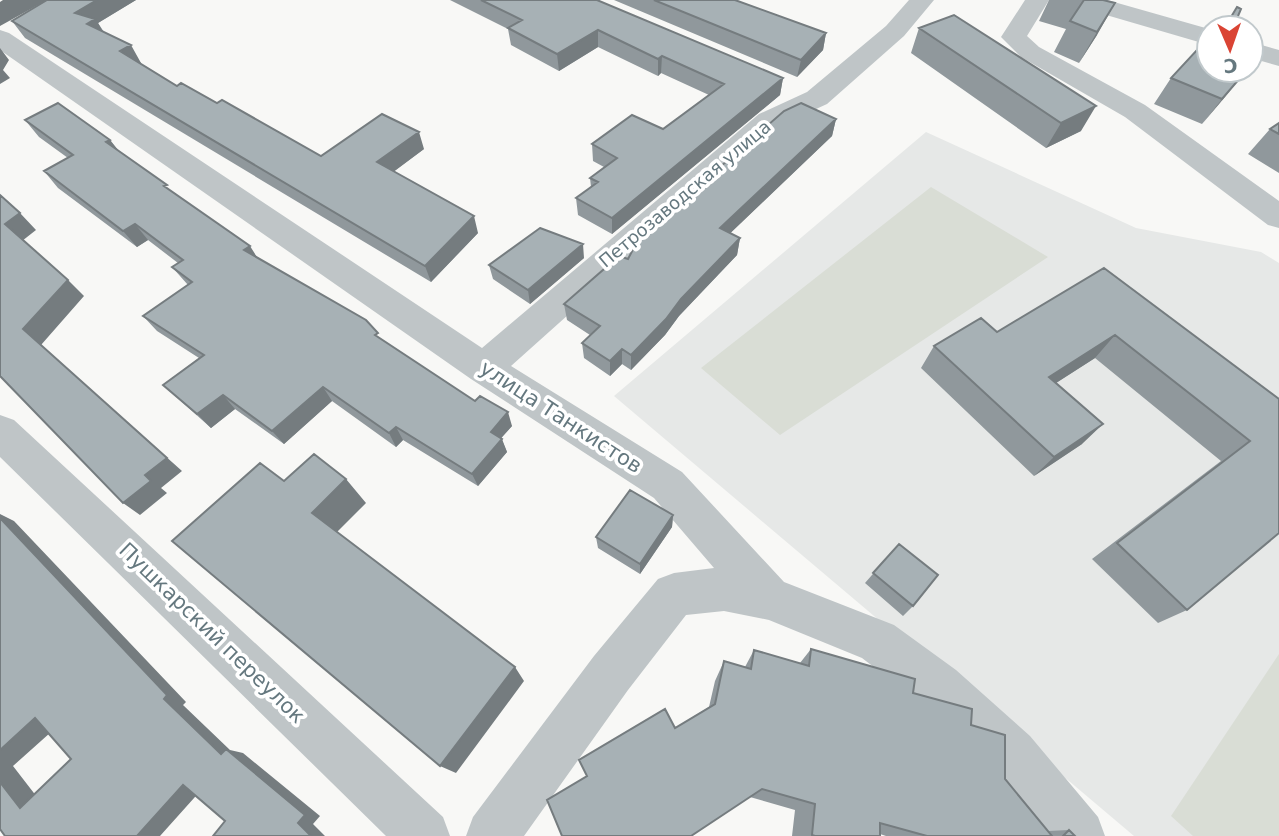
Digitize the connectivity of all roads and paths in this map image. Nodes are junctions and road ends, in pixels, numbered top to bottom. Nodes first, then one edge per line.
1 (922, 0) edge
2 (1037, 0) edge
3 (1081, 0) edge
4 (1195, 33) edge
5 (6, 36) edge
6 (1279, 217) edge
7 (484, 368) junction
8 (0, 432) edge
9 (769, 598) junction
10 (424, 836) edge
11 (492, 836) edge
12 (1079, 836) edge

1 - 7 street, Петрозаводская улица
2 - 6 street
3 - 4 street
5 - 7 street, улица Танкистов
7 - 9 street, улица Танкистов
8 - 10 street, Пушкарский переулок
9 - 11 street
9 - 12 street, улица Танкистов

